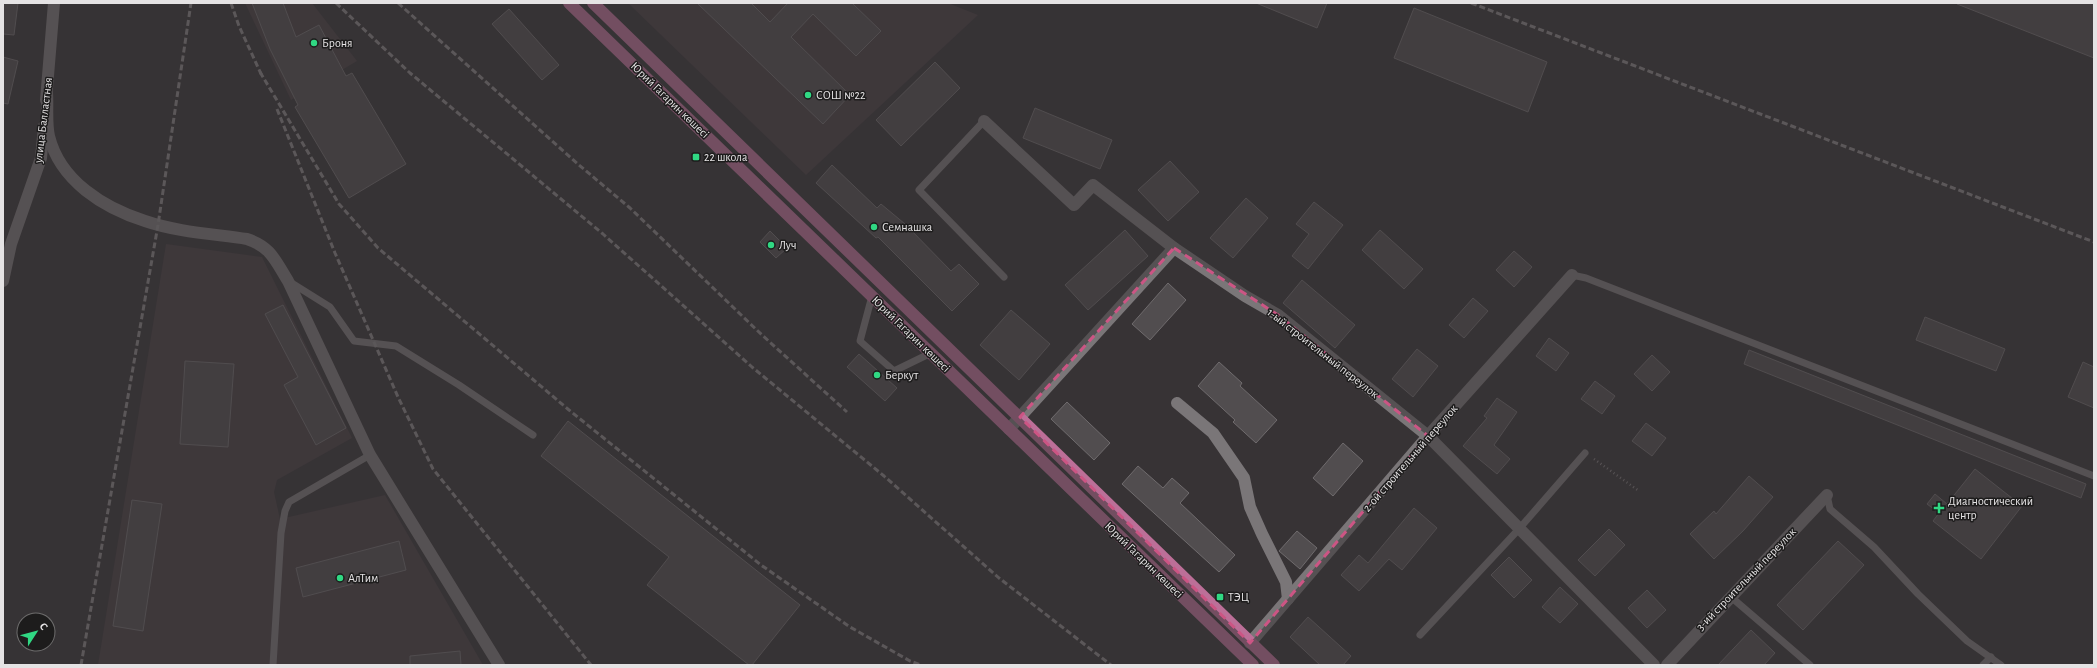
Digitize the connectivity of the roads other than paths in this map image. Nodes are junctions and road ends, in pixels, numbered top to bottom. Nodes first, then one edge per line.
1 (54, 3) edge
2 (569, 3) edge
3 (593, 3) edge
4 (47, 93) junction
5 (984, 121) joint
6 (7, 242) edge
7 (1174, 248) junction
8 (1572, 275) joint
9 (1004, 277) dead end
10 (288, 280) junction
11 (3, 281) edge
12 (872, 296) junction
13 (931, 353) junction
14 (1177, 403) dead end
15 (1020, 417) junction
16 (1009, 429) junction
17 (533, 435) dead end
18 (1428, 436) junction
19 (1585, 453) road end
20 (370, 455) junction
21 (2094, 476) edge
22 (1827, 495) joint
23 (1519, 529) junction
24 (1731, 597) junction
25 (1288, 599) junction
26 (1420, 635) dead end
27 (1250, 643) junction
28 (1991, 657) junction
29 (273, 665) edge
30 (499, 665) edge
31 (1252, 665) edge
32 (1274, 665) edge
33 (1654, 665) edge
34 (1667, 665) edge
35 (1810, 665) edge
36 (1983, 665) edge
37 (2001, 665) edge

1 - 4 street, улица Балластная
2 - 12 main road, Юрий Гагарин көшесі
3 - 15 main road, Юрий Гагарин көшесі
4 - 6 street, улица Балластная
4 - 10 street
5 - 7 street, 1-ый строительный переулок
5 - 9 lane
6 - 11 street, улица Балластная
7 - 15 street
7 - 18 street, 1-ый строительный переулок
8 - 18 street, 2-ой строительный переулок
8 - 21 lane
10 - 17 lane
10 - 20 street
12 - 13 main road, Юрий Гагарин көшесі
12 - 13 lane
13 - 16 main road, Юрий Гагарин көшесі
14 - 25 street
15 - 16 street
15 - 27 main road, Юрий Гагарин көшесі
16 - 31 main road, Юрий Гагарин көшесі
18 - 23 street, 1-ый строительный переулок
18 - 25 street, 2-ой строительный переулок
19 - 23 lane
20 - 29 lane
20 - 30 street
22 - 24 street, 3-ий строительный переулок
22 - 28 lane
23 - 26 lane
23 - 33 street, 1-ый строительный переулок
24 - 34 street, 3-ий строительный переулок
24 - 35 lane
25 - 27 street, 2-ой строительный переулок
27 - 32 main road, Юрий Гагарин көшесі
28 - 36 lane
28 - 37 lane

